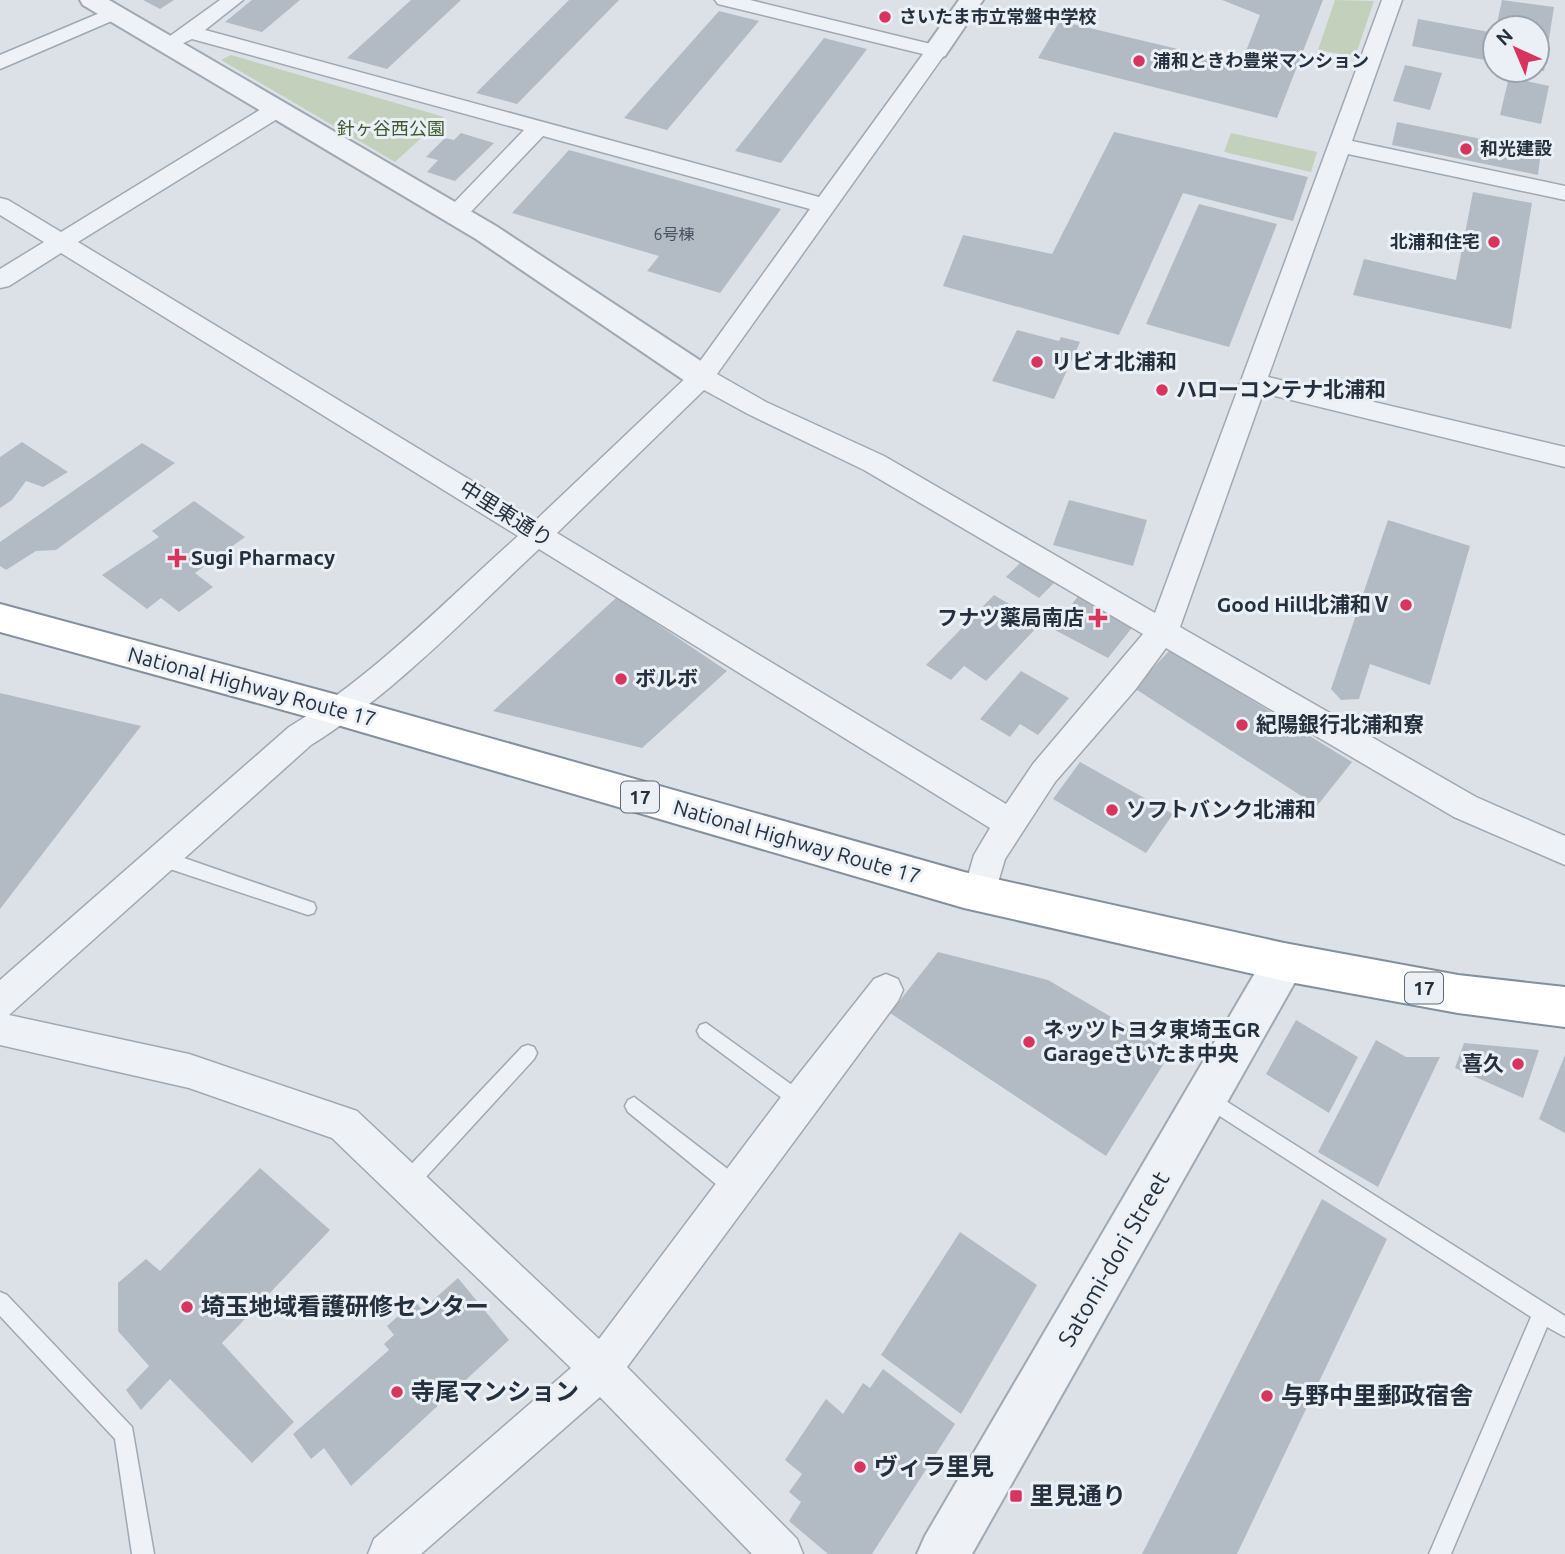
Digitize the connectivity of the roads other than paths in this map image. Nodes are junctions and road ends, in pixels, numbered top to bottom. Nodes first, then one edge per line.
1 (233, 0) edge
2 (725, 0) edge
3 (971, 0) edge
4 (1392, 0) edge
5 (103, 7) edge
6 (190, 32) junction
7 (167, 47) junction
8 (936, 51) junction
9 (0, 63) edge
10 (274, 111) junction
11 (539, 127) junction
12 (1339, 145) junction
13 (1565, 192) edge
14 (0, 205) edge
15 (826, 206) junction
16 (456, 214) junction
17 (62, 241) junction
18 (0, 280) edge
19 (702, 377) junction
20 (1254, 382) junction
21 (1565, 457) edge
22 (538, 534) junction
23 (0, 618) edge
24 (1164, 629) junction
25 (341, 710) junction
26 (1012, 825) junction
27 (1565, 851) edge
28 (164, 858) junction
29 (980, 893) junction
30 (308, 908) dead end
31 (1284, 962) junction
32 (886, 990) dead end
33 (0, 1002) edge
34 (1565, 1007) edge
35 (0, 1029) edge
36 (706, 1031) dead end
37 (528, 1053) dead end
38 (1208, 1098) junction
39 (800, 1101) junction
40 (634, 1106) dead end
41 (407, 1183) junction
42 (735, 1188) junction
43 (0, 1302) edge
44 (1543, 1313) junction
45 (1565, 1327) edge
46 (601, 1369) junction
47 (143, 1554) edge
48 (389, 1554) edge
49 (782, 1554) edge
50 (943, 1554) edge
51 (1440, 1554) edge

1 - 6 street
2 - 8 street
3 - 8 street
4 - 12 street
5 - 7 street
5 - 9 street
6 - 7 street
6 - 11 street
7 - 10 street
8 - 15 street
10 - 16 street
10 - 17 street
11 - 15 street
11 - 16 street
12 - 13 street
12 - 20 street
14 - 17 street, 中里東通り
15 - 19 street
16 - 19 street
17 - 18 street
17 - 22 street, 中里東通り
19 - 22 street
19 - 24 street
20 - 21 street
20 - 24 street
22 - 25 street
22 - 26 street, 中里東通り
23 - 25 highway, National Highway Route 17 / 17
24 - 26 street
24 - 27 street
25 - 28 street
25 - 29 highway, National Highway Route 17 / 17
26 - 29 street
28 - 30 lane
28 - 33 street
29 - 31 highway, National Highway Route 17 / 17
31 - 34 highway, National Highway Route 17 / 17
31 - 38 street, Satomi-dori Street
32 - 39 street
35 - 41 street
36 - 39 lane
37 - 41 lane
38 - 44 lane
38 - 50 street, Satomi-dori Street
39 - 42 street
40 - 42 lane
41 - 46 street
42 - 46 street
43 - 47 lane
44 - 45 lane
44 - 51 lane
46 - 48 street
46 - 49 street

